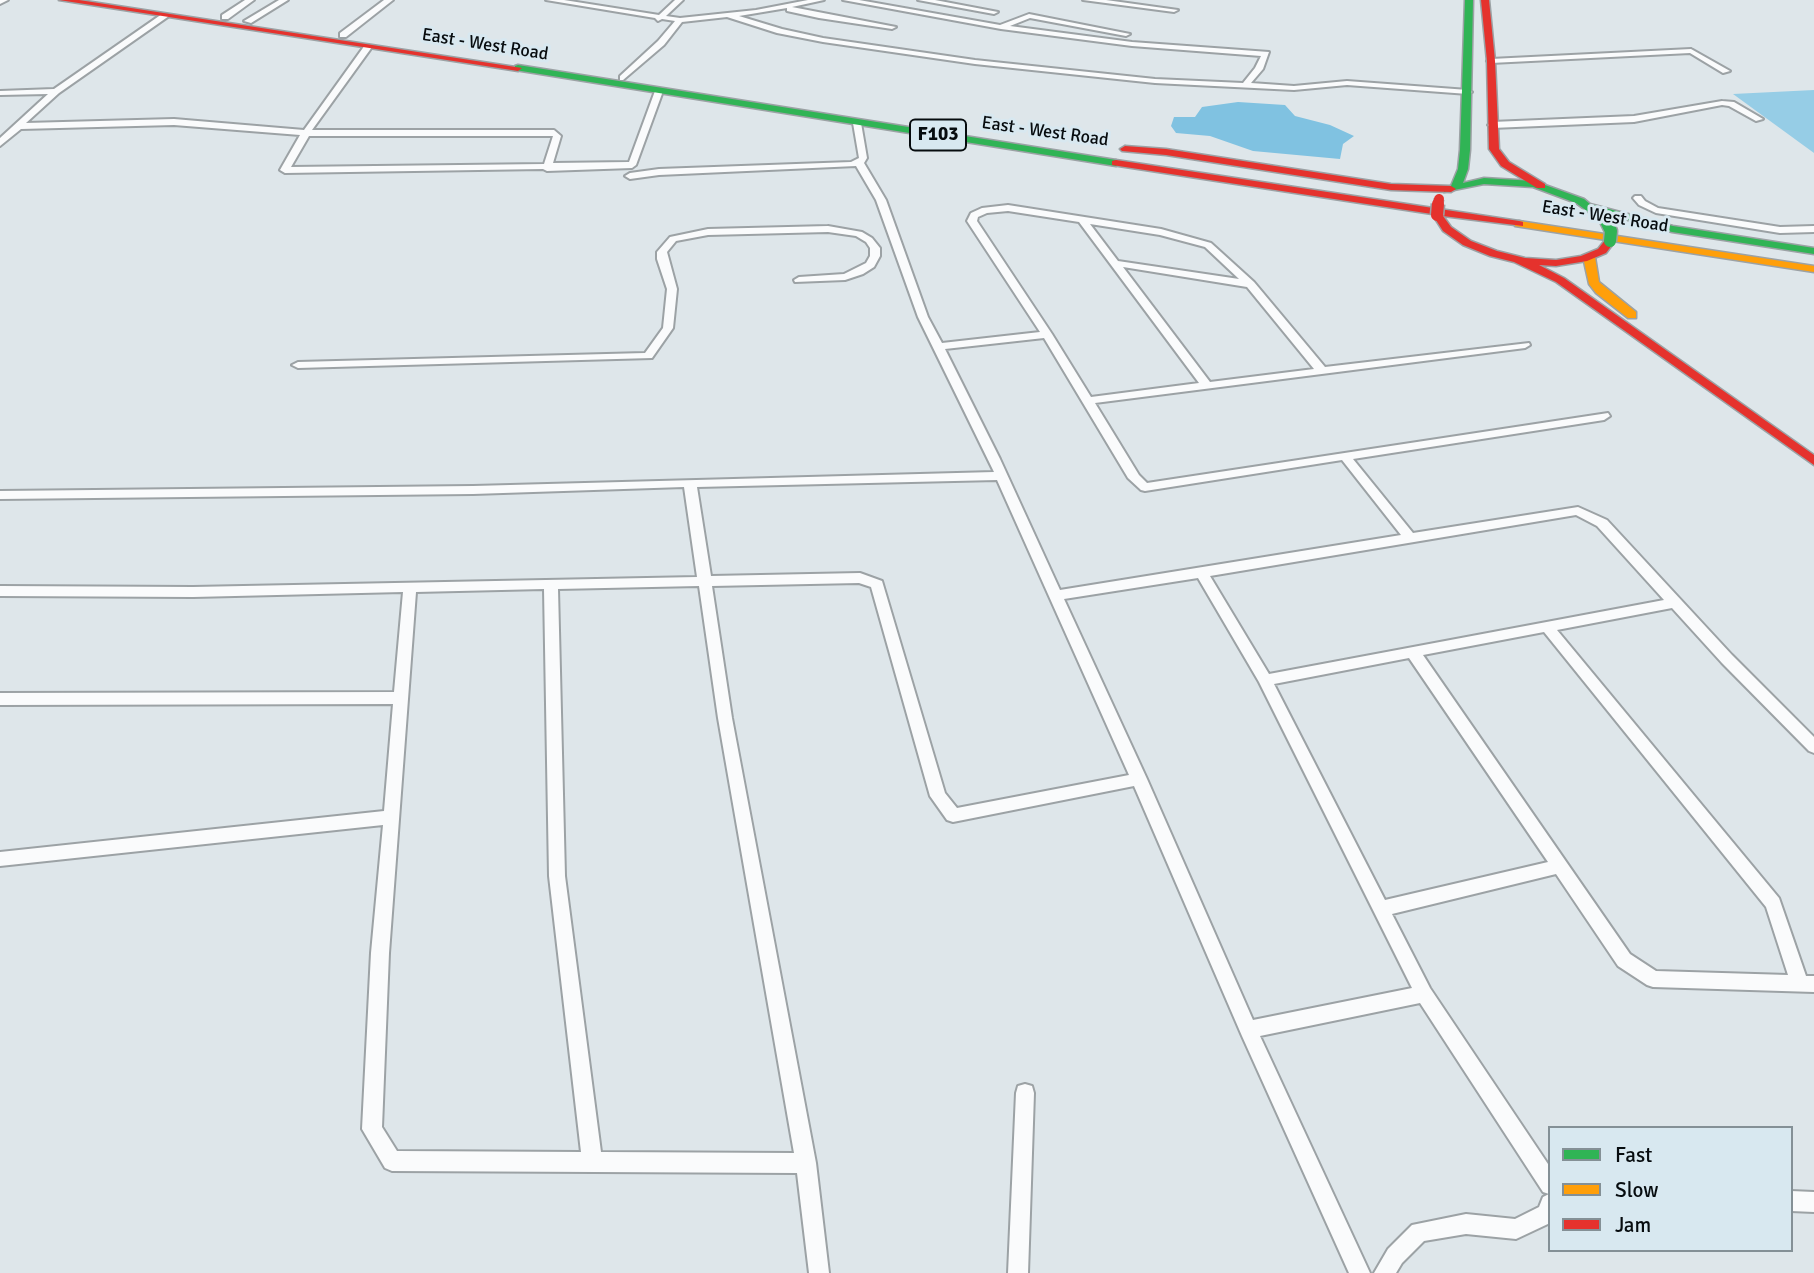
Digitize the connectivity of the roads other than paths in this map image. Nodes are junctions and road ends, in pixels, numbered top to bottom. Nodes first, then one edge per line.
1 (63, 0) edge
2 (109, 0) edge
3 (250, 0) edge
4 (284, 0) edge
5 (389, 0) edge
6 (550, 0) edge
7 (679, 0) edge
8 (820, 0) edge
9 (847, 0) edge
10 (922, 0) edge
11 (1087, 0) edge
12 (1469, 0) edge
13 (1485, 0) edge
14 (785, 8) junction
15 (1174, 10) dead end
16 (994, 12) dead end
17 (728, 15) junction
18 (165, 16) junction
19 (225, 17) junction
20 (658, 19) junction
21 (248, 20) junction
22 (680, 20) junction
23 (892, 27) dead end
24 (1002, 27) junction
25 (343, 35) junction
26 (1175, 46) junction
27 (368, 47) junction
28 (1491, 61) junction
29 (1726, 71) dead end
30 (622, 78) junction
31 (1246, 84) junction
32 (57, 91) junction
33 (659, 91) junction
34 (1468, 92) junction
35 (0, 93) edge
36 (13, 93) junction
37 (0, 104) edge
38 (1759, 119) dead end
39 (857, 122) junction
40 (1492, 125) junction
41 (15, 129) junction
42 (0, 133) edge
43 (306, 133) junction
44 (0, 143) edge
45 (1075, 152) junction
46 (859, 163) junction
47 (547, 168) junction
48 (630, 176) dead end
49 (1541, 186) junction
50 (1446, 197) junction
51 (1638, 198) dead end
52 (1591, 207) junction
53 (1084, 222) junction
54 (1447, 229) junction
55 (1814, 229) edge
56 (1600, 250) junction
57 (1814, 251) edge
58 (1517, 259) junction
59 (1814, 260) edge
60 (1114, 263) junction
61 (1814, 269) edge
62 (1814, 277) edge
63 (800, 280) dead end
64 (1250, 284) junction
65 (1046, 334) junction
66 (1525, 345) dead end
67 (938, 347) junction
68 (298, 365) dead end
69 (1322, 371) junction
70 (1207, 386) junction
71 (1087, 401) junction
72 (1604, 416) dead end
73 (1814, 447) edge
74 (1345, 456) junction
75 (1814, 461) edge
76 (1002, 476) junction
77 (690, 483) junction
78 (0, 495) edge
79 (1409, 537) junction
80 (1201, 572) junction
81 (705, 581) junction
82 (551, 585) junction
83 (410, 588) junction
84 (0, 592) edge
85 (1056, 596) junction
86 (1677, 602) junction
87 (1547, 627) junction
88 (1413, 652) junction
89 (1265, 680) junction
90 (401, 698) junction
91 (0, 699) edge
92 (1814, 747) edge
93 (1139, 779) junction
94 (391, 817) junction
95 (0, 859) edge
96 (1560, 866) junction
97 (1381, 909) junction
98 (1807, 984) edge
99 (1424, 994) junction
100 (1248, 1030) junction
101 (1025, 1093) dead end
102 (592, 1162) junction
103 (806, 1163) junction
104 (1548, 1182) edge
105 (1793, 1201) edge
106 (1814, 1202) edge
107 (1548, 1213) edge
108 (819, 1273) edge
109 (1018, 1273) edge
110 (1360, 1273) edge
111 (1384, 1273) edge

1 - 18 main road, East - West Road / F103
2 - 19 main road, East - West Road / F103
3 - 19 street
4 - 21 street
5 - 25 street
6 - 20 street
7 - 20 street
8 - 14 street
9 - 24 street
10 - 16 street
11 - 15 street
12 - 34 main road
13 - 28 main road
14 - 17 street
14 - 23 street
17 - 22 street
17 - 31 street
18 - 27 main road, East - West Road / F103
18 - 32 street
19 - 21 main road, East - West Road / F103
20 - 22 street
21 - 25 main road, East - West Road / F103
22 - 30 street
24 - 26 street
24 - 26 street
25 - 30 main road, East - West Road / F103
26 - 31 street
27 - 33 main road, East - West Road / F103
27 - 43 street
28 - 29 street
28 - 40 main road
30 - 45 main road, East - West Road / F103
31 - 34 street
32 - 36 street
32 - 41 street
33 - 39 main road, East - West Road / F103
33 - 47 street
34 - 50 main road
35 - 36 street
36 - 37 street
38 - 40 street
39 - 45 main road, East - West Road / F103
39 - 46 street
40 - 49 main road
41 - 42 street
41 - 43 street
41 - 44 street
43 - 47 street
43 - 47 street
45 - 50 main road
45 - 54 main road
45 - 59 main road, East - West Road / F103
45 - 61 main road, East - West Road / F103
46 - 48 street
46 - 67 street
49 - 50 main road
49 - 52 main road
50 - 54 main road
51 - 55 street
52 - 56 main road, bridge
52 - 57 main road
53 - 60 street
53 - 64 street
53 - 65 street
54 - 58 main road
56 - 58 main road
56 - 62 main road
56 - 73 main road
58 - 75 main road
60 - 64 street
60 - 70 street
63 - 68 street
64 - 69 street
65 - 67 street
65 - 71 street
66 - 69 street
67 - 76 street
69 - 70 street
70 - 71 street
71 - 74 street
72 - 74 street
74 - 79 street
76 - 77 street
76 - 85 street
77 - 78 street
77 - 81 street
79 - 80 street
79 - 86 street
80 - 85 street
80 - 89 street
81 - 82 street
81 - 93 street
81 - 103 street
82 - 83 street
82 - 102 street
83 - 84 street
83 - 90 street
85 - 93 street
86 - 87 street
86 - 92 street
87 - 88 street
87 - 98 street
88 - 89 street
88 - 96 street
89 - 97 street
90 - 91 street
90 - 94 street
93 - 100 street
94 - 95 street
94 - 102 street
96 - 97 street
96 - 98 street
97 - 99 street
99 - 100 street
99 - 104 street
100 - 110 street
101 - 109 street
102 - 103 street
103 - 108 street
105 - 106 street
107 - 111 street

